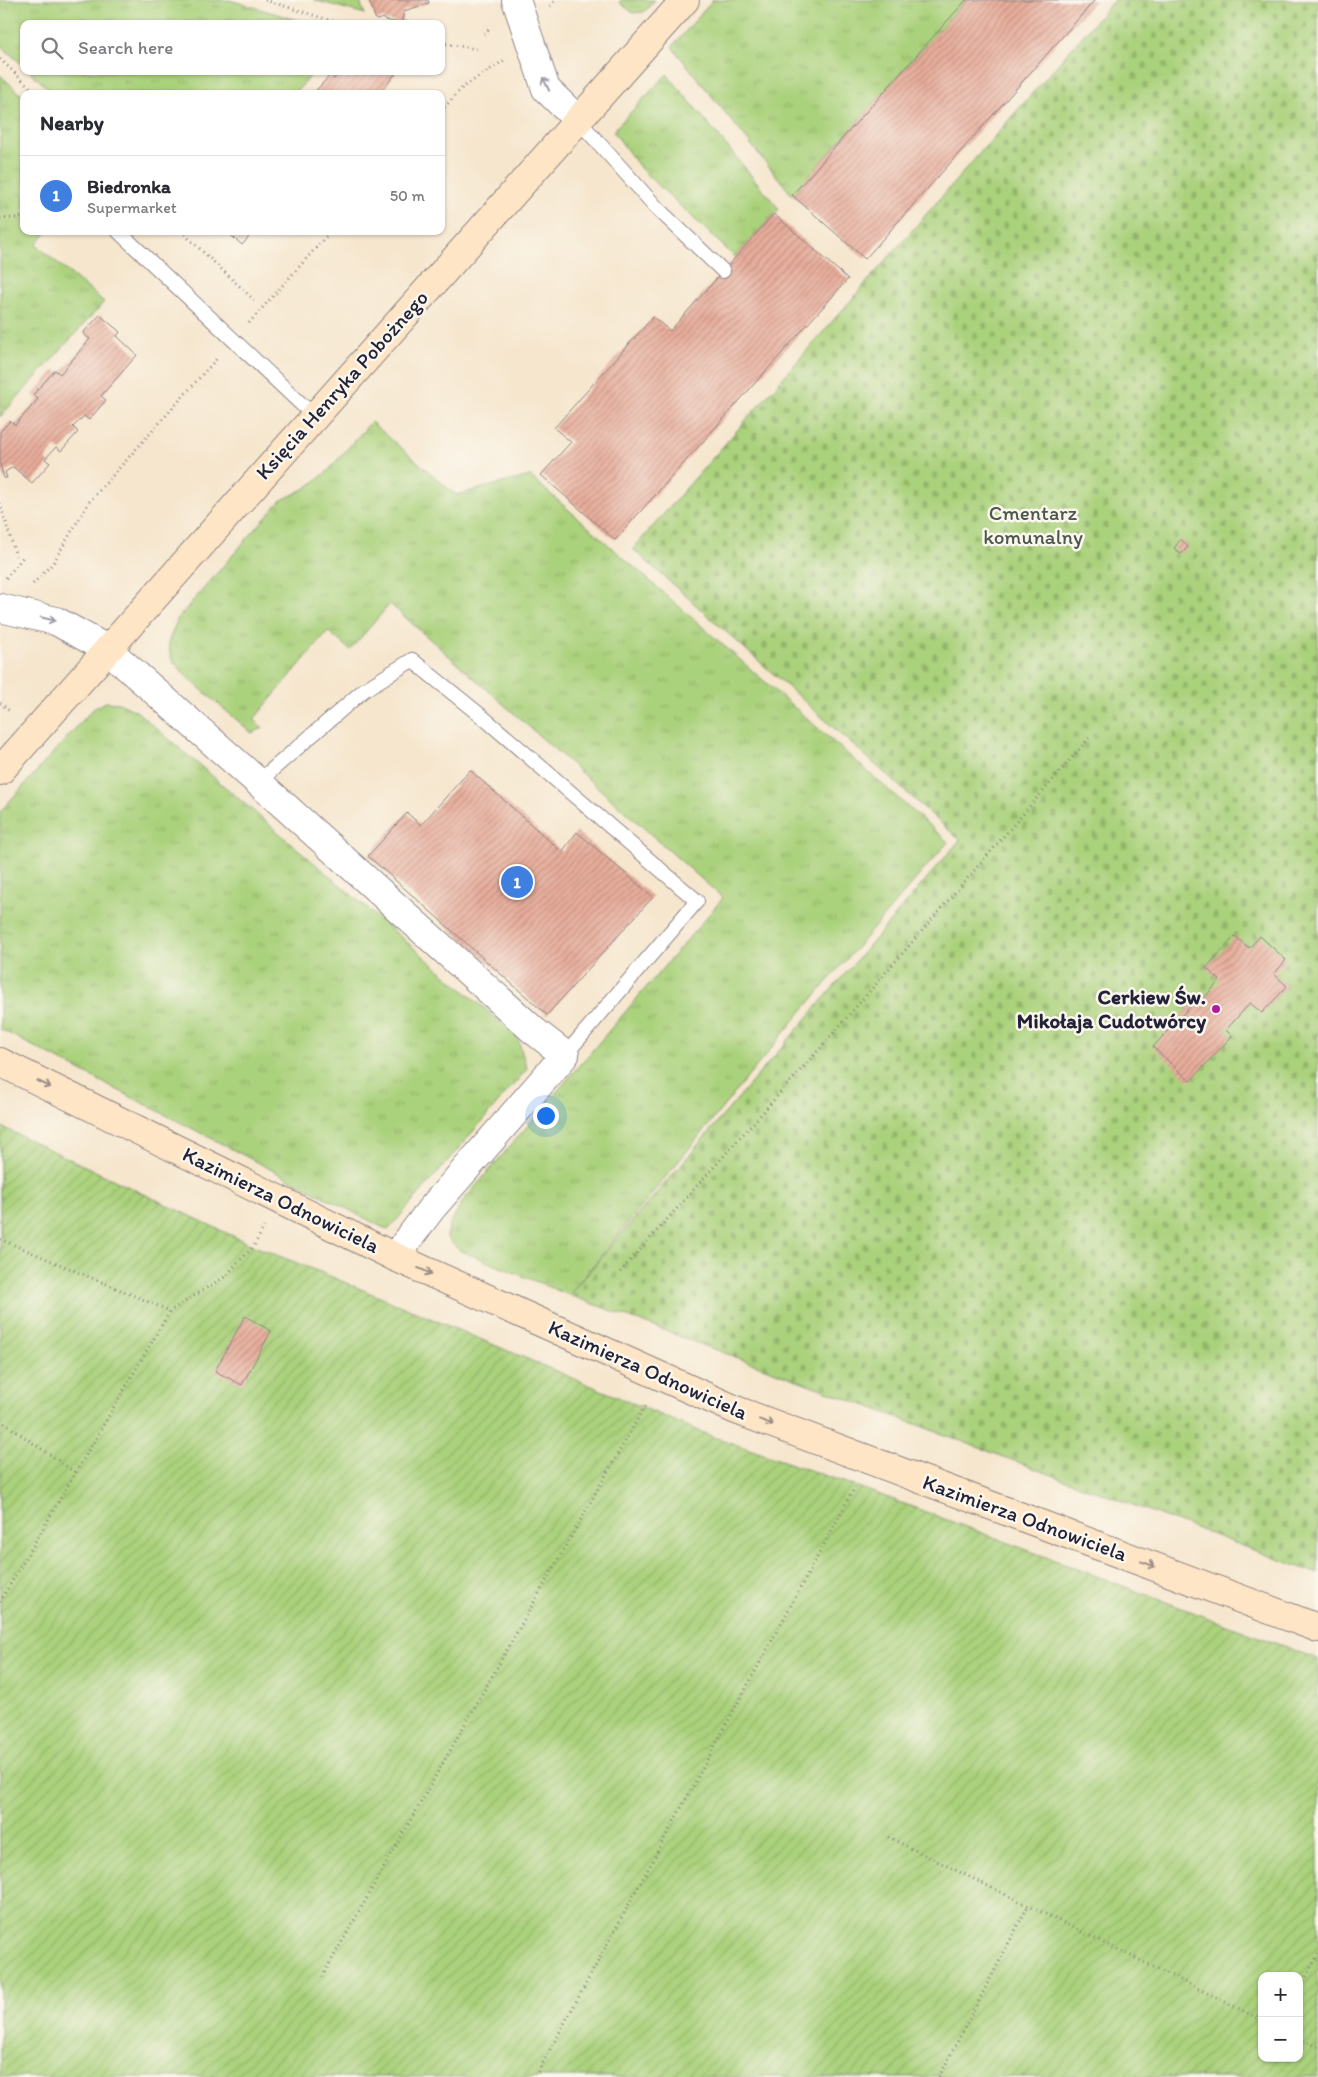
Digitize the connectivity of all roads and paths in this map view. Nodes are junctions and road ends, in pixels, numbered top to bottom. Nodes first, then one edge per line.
1 (265, 0) edge
2 (516, 0) edge
3 (685, 0) edge
4 (329, 20) edge
5 (445, 44) edge
6 (477, 49) dead end
7 (0, 59) edge
8 (33, 90) edge
9 (578, 120) junction
10 (20, 217) edge
11 (0, 218) edge
12 (122, 235) edge
13 (186, 235) edge
14 (327, 235) edge
15 (723, 271) dead end
16 (254, 300) dead end
17 (234, 339) junction
18 (315, 417) junction
19 (0, 502) edge
20 (16, 556) dead end
21 (23, 558) dead end
22 (3, 601) edge
23 (107, 649) junction
24 (1089, 738) dead end
25 (0, 771) edge
26 (258, 782) junction
27 (565, 1055) junction
28 (0, 1062) edge
29 (266, 1224) dead end
30 (0, 1240) edge
31 (395, 1257) junction
32 (620, 1272) dead end
33 (170, 1311) junction
34 (646, 1404) dead end
35 (0, 1420) edge
36 (76, 1473) junction
37 (858, 1480) dead end
38 (0, 1602) edge
39 (1318, 1628) edge
40 (888, 1837) dead end
41 (1028, 1906) junction
42 (1318, 1954) edge
43 (322, 1977) dead end
44 (1303, 1982) edge
45 (1258, 2018) edge
46 (1303, 2040) edge
47 (1318, 2048) edge
48 (538, 2072) dead end
49 (938, 2077) edge

1 - 4 path
9 -> 2 street
3 - 9 street, Księcia Henryka Pobożnego
5 - 6 path
7 - 8 path
9 - 15 lane
9 - 18 street, Księcia Henryka Pobożnego
10 - 11 path
12 - 17 lane
13 - 16 path
14 - 17 path
17 - 18 lane
17 - 22 path
18 - 23 street, Księcia Henryka Pobożnego
19 - 20 path
21 - 22 path
22 -> 23 street
23 - 25 street, Księcia Henryka Pobożnego
23 - 26 street
24 - 32 path
26 - 27 street
26 - 27 lane
27 - 31 street
28 -> 31 street, Kazimierza Odnowiciela
29 - 33 path
30 - 33 path
31 -> 39 street, Kazimierza Odnowiciela
33 - 36 path
34 - 43 path
35 - 36 path
36 - 38 path
37 - 48 path
40 - 41 path
41 - 45 path
41 - 49 path
42 - 44 path
46 - 47 path

